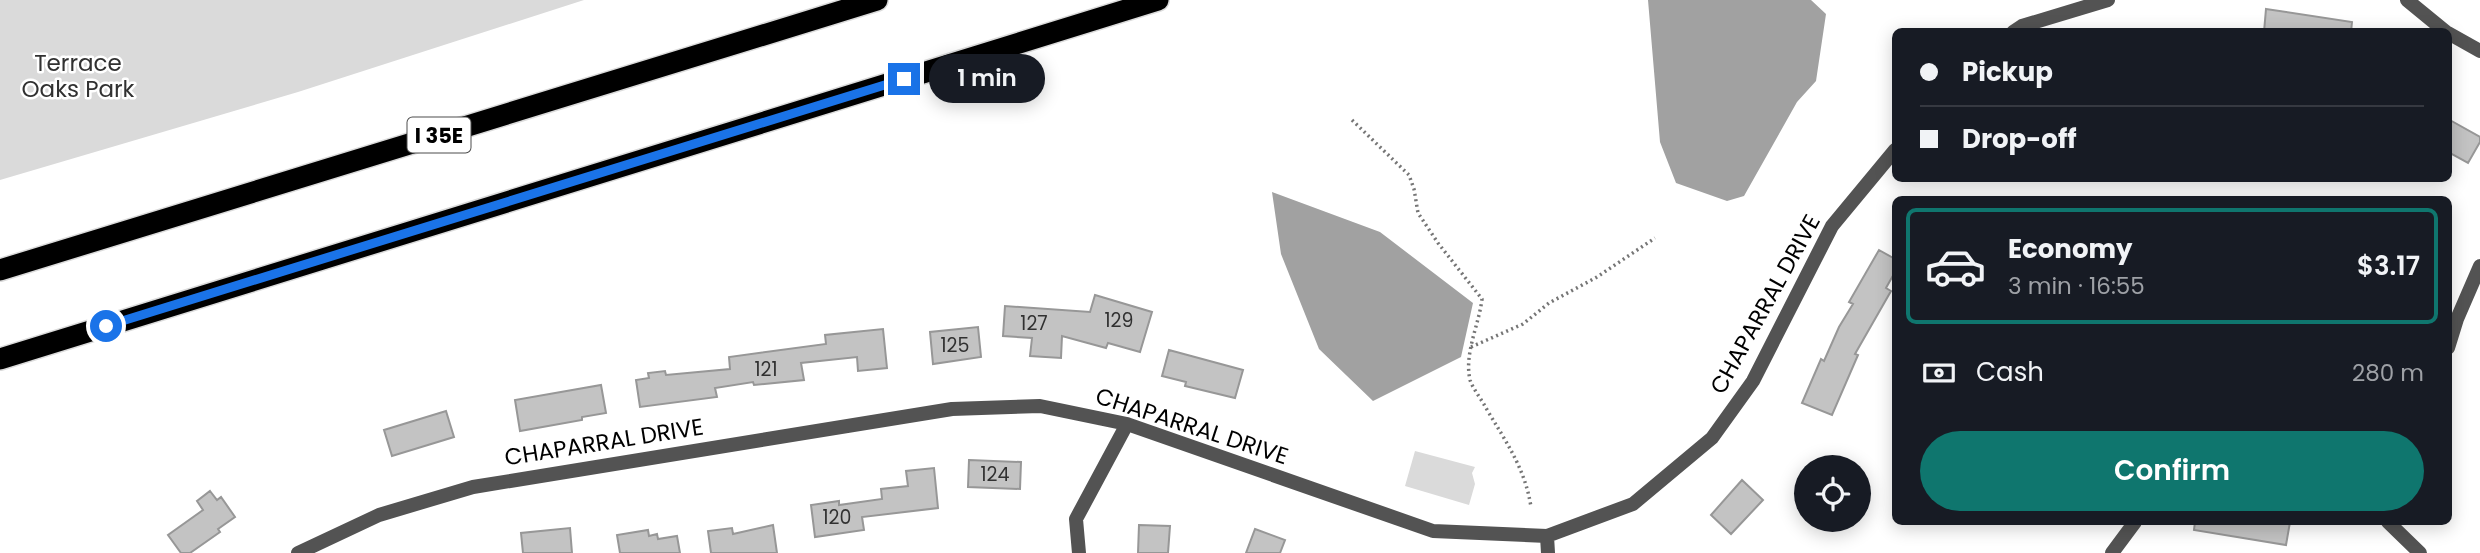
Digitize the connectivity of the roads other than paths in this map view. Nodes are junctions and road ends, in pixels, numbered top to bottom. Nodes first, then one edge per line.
1 (877, 0) edge
2 (1158, 0) edge
3 (2108, 0) edge
4 (2407, 0) edge
5 (2019, 28) edge
6 (2442, 28) edge
7 (2452, 35) edge
8 (2480, 51) edge
9 (1892, 154) edge
10 (2480, 266) edge
11 (0, 270) edge
12 (2452, 335) edge
13 (0, 359) edge
14 (1127, 424) junction
15 (2133, 525) edge
16 (2393, 525) edge
17 (1547, 536) junction
18 (298, 553) edge
19 (1079, 553) edge
20 (1548, 553) edge
21 (2112, 553) edge
22 (2420, 553) edge

1 - 11 highway, I 35E
2 - 13 highway
3 - 5 street
4 - 6 street
7 - 8 street
9 - 17 street, CHAPARRAL DRIVE
10 - 12 street
14 - 17 street, CHAPARRAL DRIVE
14 - 18 street, CHAPARRAL DRIVE
14 - 19 street
15 - 21 street
16 - 22 street
17 - 20 street

